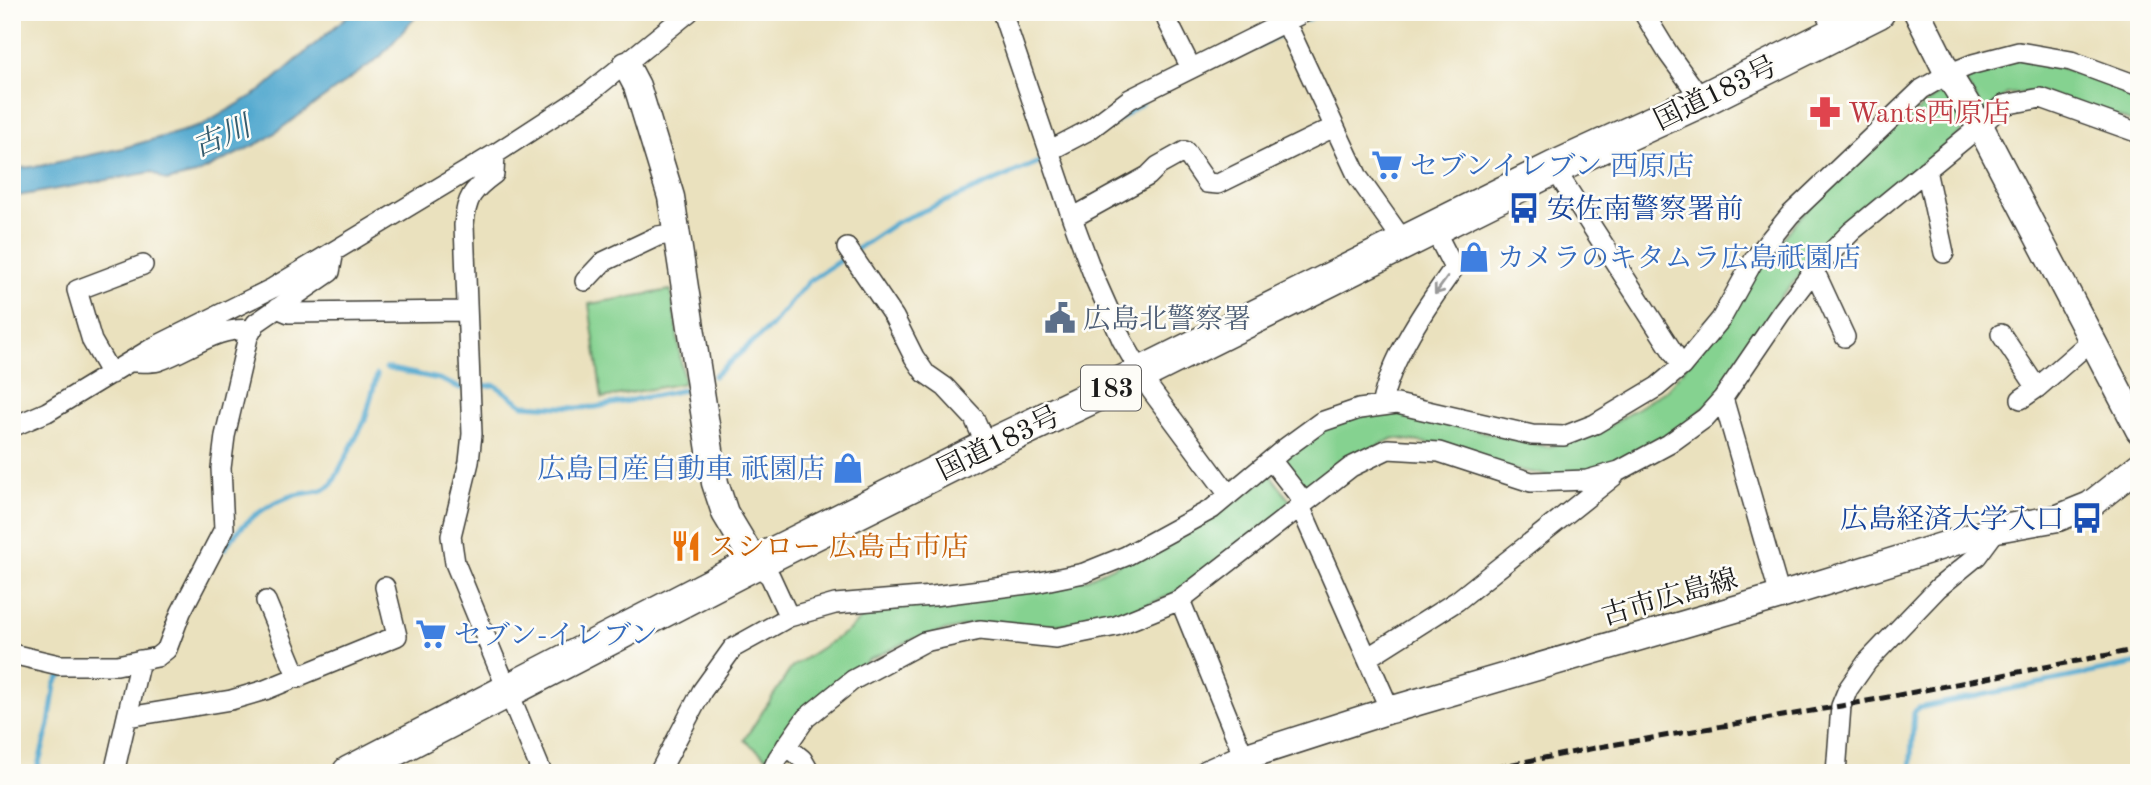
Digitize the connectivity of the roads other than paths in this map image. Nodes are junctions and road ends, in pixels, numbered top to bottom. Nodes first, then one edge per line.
1 (689, 12) edge
2 (1002, 12) edge
3 (1305, 12) edge
4 (1643, 12) edge
5 (1878, 12) edge
6 (1917, 12) edge
7 (1167, 20) dead end
8 (1286, 23) edge
9 (1830, 23) edge
10 (626, 65) junction
11 (1191, 68) junction
12 (1948, 74) junction
13 (2139, 86) edge
14 (1702, 100) junction
15 (1980, 126) junction
16 (1334, 127) junction
17 (2139, 133) edge
18 (495, 154) junction
19 (1051, 157) junction
20 (1554, 168) junction
21 (1926, 170) junction
22 (1072, 218) junction
23 (1433, 227) junction
24 (677, 233) junction
25 (1404, 242) junction
26 (334, 251) junction
27 (850, 253) dead end
28 (1944, 253) dead end
29 (144, 265) dead end
30 (1814, 270) junction
31 (584, 282) dead end
32 (278, 308) junction
33 (467, 311) junction
34 (252, 330) junction
35 (2001, 334) dead end
36 (1845, 337) dead end
37 (2092, 340) junction
38 (129, 362) junction
39 (1682, 366) junction
40 (111, 374) junction
41 (1140, 374) junction
42 (1723, 398) junction
43 (1381, 406) junction
44 (12, 427) edge
45 (2139, 430) edge
46 (987, 447) junction
47 (1271, 460) junction
48 (2139, 466) edge
49 (1619, 471) junction
50 (1229, 495) junction
51 (1300, 506) junction
52 (1997, 530) junction
53 (755, 563) junction
54 (385, 587) dead end
55 (1780, 596) junction
56 (1180, 600) junction
57 (266, 601) dead end
58 (789, 617) junction
59 (12, 654) edge
60 (1367, 658) junction
61 (138, 667) junction
62 (299, 678) junction
63 (509, 690) junction
64 (1390, 710) junction
65 (128, 716) junction
66 (786, 746) junction
67 (1249, 765) edge
68 (539, 766) edge
69 (114, 773) edge
70 (349, 773) edge
71 (659, 773) edge
72 (771, 773) edge
73 (810, 773) edge
74 (1208, 773) edge
75 (1836, 773) edge

1 - 10 street
2 - 19 street
3 - 8 street
4 - 14 street
5 - 9 highway, 国道183号 / 183
6 - 12 street
7 - 11 street
8 - 11 street
8 - 16 street
9 - 14 highway, 国道183号 / 183
10 - 18 street
10 - 24 street
11 - 19 street
12 - 13 street
12 - 15 street
12 - 39 street
14 - 20 highway, 国道183号 / 183
15 - 17 street
15 - 21 street
15 - 37 street
16 - 22 street
16 - 25 street
18 - 26 street
18 - 33 street
19 - 22 street
20 - 23 highway, 国道183号 / 183
20 - 39 street
21 - 28 street
21 - 30 street
22 - 41 street
23 - 25 highway, 国道183号 / 183
23 -> 43 street
24 - 31 street
24 - 53 street
25 - 41 highway, 国道183号 / 183
26 - 32 street
26 - 38 street
27 - 46 street
29 - 40 street
30 - 36 street
30 - 42 street
32 - 33 street
32 - 34 street
33 - 63 street
34 - 38 street
34 - 61 street
35 - 37 street
37 - 45 street
38 - 40 street
39 - 43 street
40 - 44 street
41 - 46 highway, 国道183号 / 183
41 - 50 street
42 - 49 street
42 - 55 street
43 - 47 street
46 - 53 highway, 国道183号 / 183
47 - 50 street
47 - 51 street
48 - 52 street, 古市広島線
49 - 51 street
49 - 60 street
50 - 58 street
51 - 56 street
51 - 60 street
52 - 55 street, 古市広島線
52 - 75 street
53 - 58 street
53 - 63 highway, 国道183号 / 183
54 - 62 street
55 - 64 street, 古市広島線
56 - 66 street
56 - 67 street
57 - 62 street
58 - 71 street
59 - 61 street
60 - 64 street
61 - 65 street
62 - 65 street
63 - 68 street
63 - 70 highway, 国道183号 / 183
64 - 67 street, 古市広島線
65 - 69 street
66 - 72 street
66 - 73 street
67 - 74 street, 古市広島線

